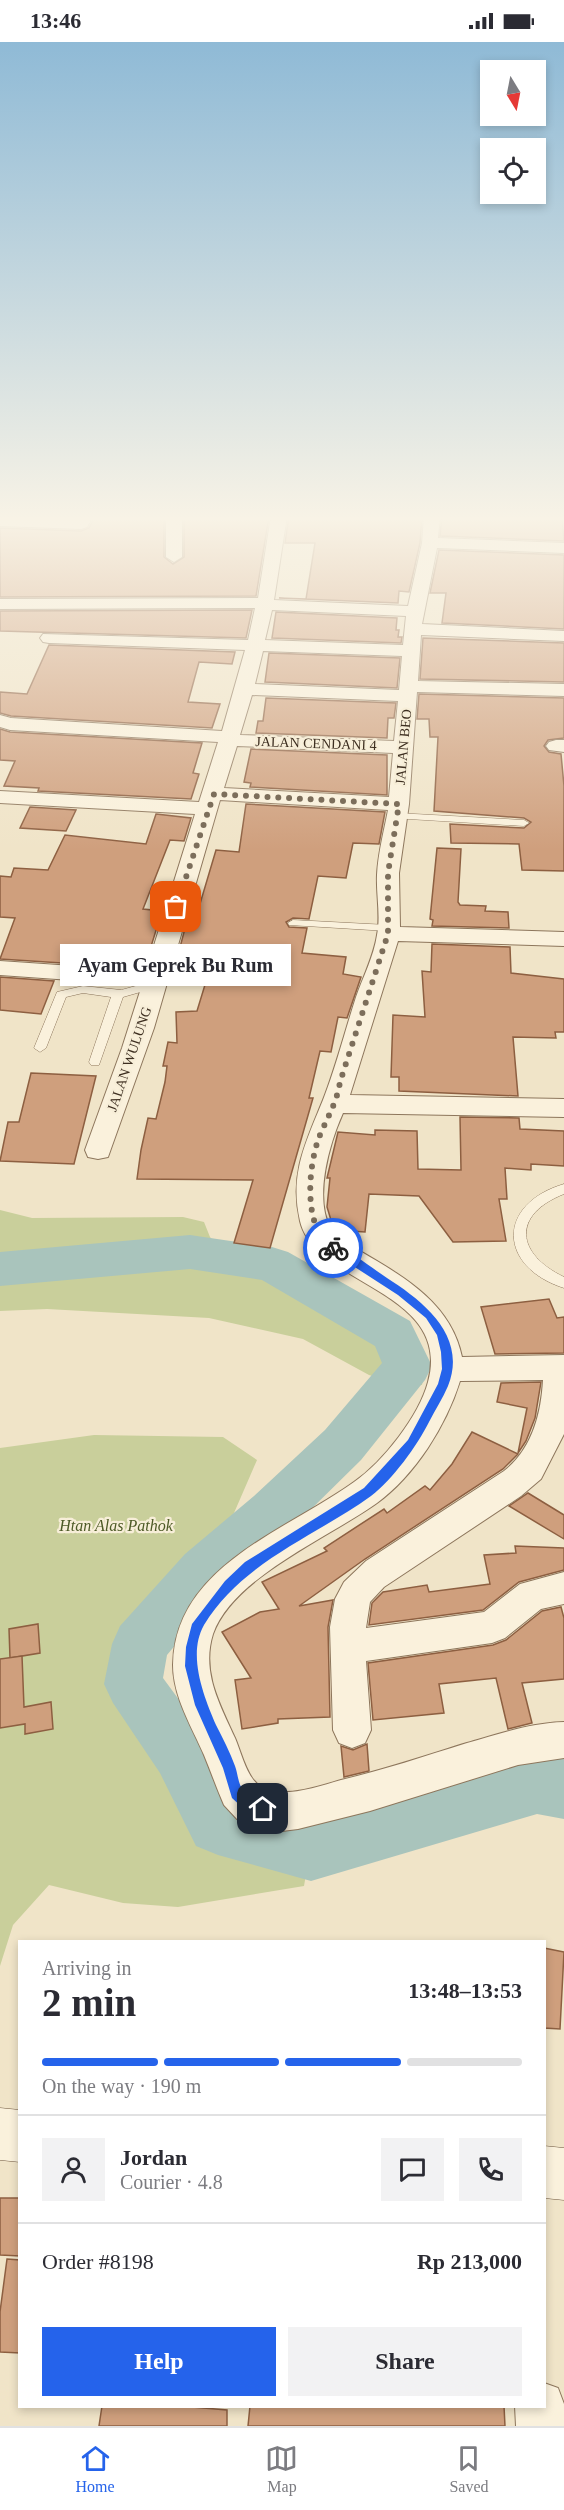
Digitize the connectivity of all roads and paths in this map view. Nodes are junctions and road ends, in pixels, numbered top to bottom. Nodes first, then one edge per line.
1 (261, 627) edge
2 (413, 627) edge
3 (482, 627) edge
4 (564, 636) edge
5 (49, 638) dead end
6 (257, 646) junction
7 (411, 651) junction
8 (245, 689) junction
9 (564, 690) edge
10 (408, 691) junction
11 (0, 721) edge
12 (229, 738) junction
13 (402, 747) junction
14 (0, 797) edge
15 (211, 801) junction
16 (398, 810) junction
17 (525, 823) dead end
18 (293, 923) dead end
19 (388, 931) junction
20 (564, 939) edge
21 (0, 968) edge
22 (154, 982) junction
23 (118, 994) junction
24 (40, 1048) dead end
25 (95, 1062) dead end
26 (336, 1104) junction
27 (564, 1108) edge
28 (98, 1150) dead end
29 (564, 1190) edge
30 (564, 1283) edge
31 (561, 1367) edge
32 (447, 1369) junction
33 (564, 1588) edge
34 (348, 1646) junction
35 (352, 1731) dead end
36 (564, 1740) edge
37 (0, 2134) edge
38 (18, 2136) edge
39 (546, 2172) edge
40 (564, 2174) edge
41 (540, 2408) edge
42 (541, 2426) edge

1 - 6 street, JALAN WULUNG
2 - 7 street, JALAN BEO
3 - 4 street
5 - 6 street
6 - 7 street
6 - 8 street, JALAN WULUNG
7 - 10 street, JALAN BEO
8 - 10 street
8 - 12 street, JALAN WULUNG
9 - 10 street
10 - 13 street, JALAN BEO
11 - 12 street, JALAN CENDANI 4
12 - 13 street, JALAN CENDANI 4
12 - 15 street, JALAN WULUNG
13 - 16 street, JALAN BEO
14 - 15 street
15 - 16 street
15 - 22 street, JALAN WULUNG
16 - 17 lane
16 - 19 street, JALAN BEO
18 - 19 lane
19 - 20 street
19 - 26 street, JALAN BEO
21 - 22 street
22 - 23 lane
22 - 28 street, JALAN WULUNG
23 - 24 lane
23 - 25 lane
26 - 27 street
26 - 32 street, JALAN BEO
29 - 30 lane
31 - 32 street
31 - 34 street
32 - 36 street
33 - 34 street
34 - 35 street
37 - 38 street
39 - 40 street
41 - 42 street

